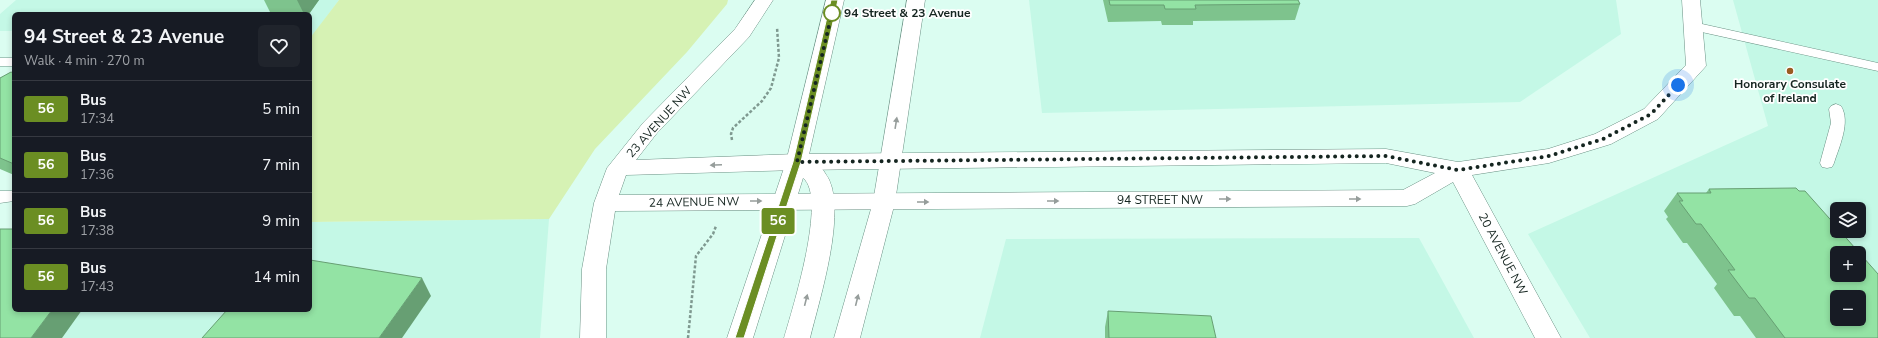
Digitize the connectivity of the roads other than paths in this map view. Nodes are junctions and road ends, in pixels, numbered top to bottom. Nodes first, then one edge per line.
1 (764, 0) edge
2 (834, 0) edge
3 (916, 0) edge
4 (1691, 0) edge
5 (1693, 26) junction
6 (0, 62) edge
7 (12, 62) edge
8 (1878, 67) edge
9 (1836, 109) dead end
10 (797, 162) junction
11 (889, 162) junction
12 (1827, 163) dead end
13 (618, 168) junction
14 (1458, 170) junction
15 (12, 196) edge
16 (0, 197) edge
17 (785, 201) junction
18 (823, 201) junction
19 (854, 202) joint
20 (884, 202) junction
21 (605, 203) junction
22 (594, 338) edge
23 (740, 338) edge
24 (797, 338) edge
25 (848, 338) edge
26 (1548, 338) edge

1 - 13 street, 23 AVENUE NW
2 - 10 street
11 -> 3 street
4 - 5 street, 94 STREET NW
5 - 8 lane
5 - 14 street, 94 STREET NW
6 - 7 lane
9 - 12 lane
10 - 11 street, 94 STREET NW
10 -> 13 street
10 - 17 street
10 - 18 street
11 - 14 street, 94 STREET NW
11 - 20 street
13 - 21 street, 23 AVENUE NW
20 -> 14 street, 94 STREET NW
14 - 26 street, 20 AVENUE NW
15 - 16 lane
17 - 18 street, 24 AVENUE NW
21 -> 17 street, 24 AVENUE NW
17 - 23 street
18 - 19 street, 24 AVENUE NW
24 -> 18 street
19 - 20 street, 94 STREET NW
25 -> 20 street
21 - 22 street, 23 AVENUE NW

